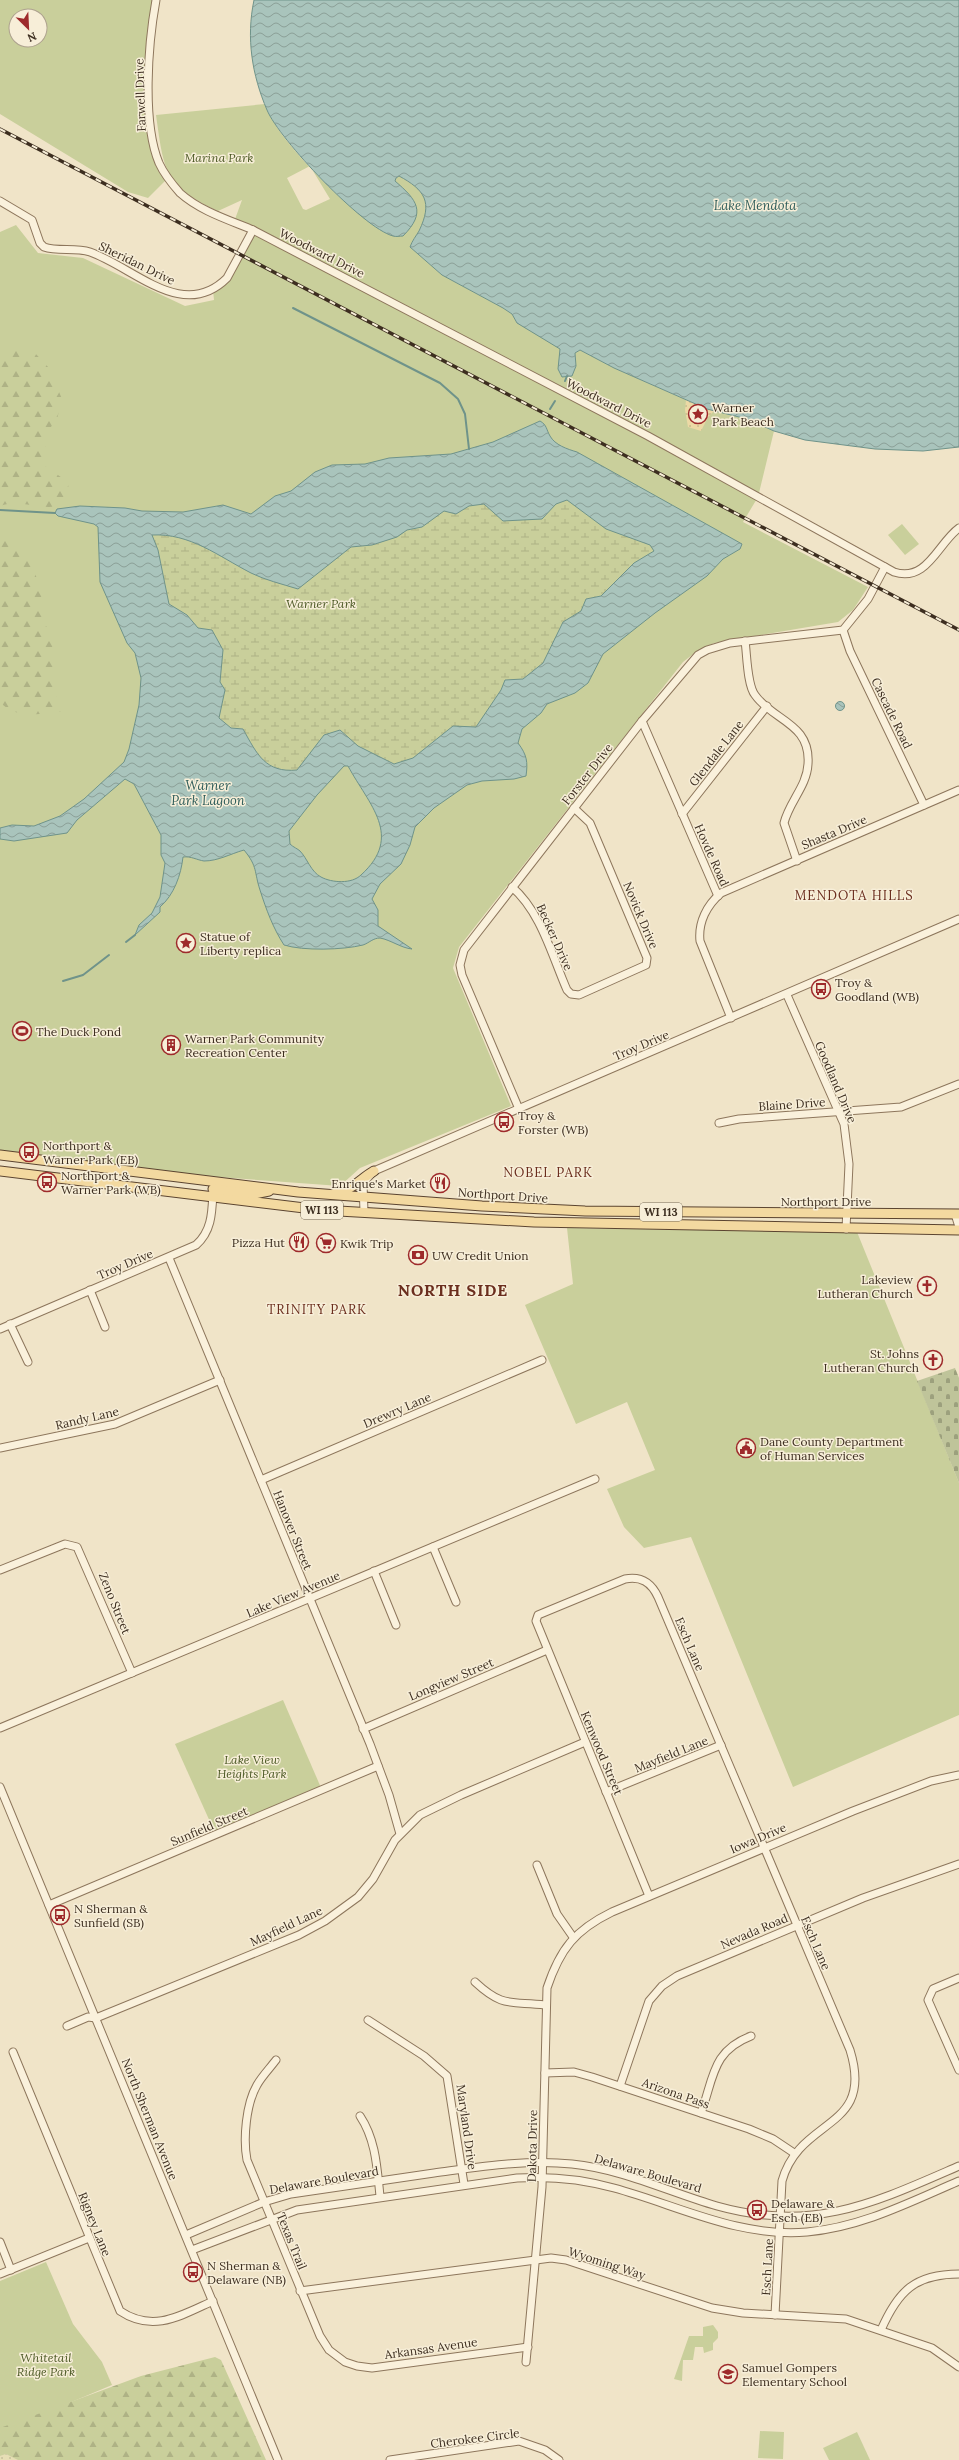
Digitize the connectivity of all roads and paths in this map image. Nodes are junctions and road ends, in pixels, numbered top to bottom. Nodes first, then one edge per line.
1 (156, 0) edge
2 (0, 201) edge
3 (234, 222) joint
4 (253, 230) junction
5 (959, 528) edge
6 (885, 567) junction
7 (843, 630) junction
8 (745, 641) junction
9 (767, 706) junction
10 (642, 721) junction
11 (959, 790) edge
12 (924, 805) junction
13 (574, 808) junction
14 (682, 814) junction
15 (797, 860) junction
16 (512, 887) junction
17 (718, 896) junction
18 (959, 919) edge
19 (787, 994) junction
20 (576, 995) joint
21 (731, 1018) junction
22 (959, 1084) edge
23 (519, 1109) junction
24 (838, 1111) junction
25 (719, 1123) dead end
26 (0, 1155) edge
27 (0, 1171) edge
28 (374, 1171) junction
29 (213, 1190) junction
30 (298, 1192) junction
31 (363, 1198) junction
32 (532, 1209) junction
33 (364, 1212) junction
34 (846, 1213) junction
35 (957, 1214) edge
36 (457, 1218) junction
37 (846, 1229) junction
38 (959, 1229) edge
39 (169, 1258) junction
40 (90, 1290) junction
41 (10, 1324) junction
42 (105, 1328) dead end
43 (0, 1329) edge
44 (542, 1360) dead end
45 (28, 1362) dead end
46 (220, 1380) junction
47 (0, 1448) edge
48 (595, 1479) dead end
49 (260, 1480) junction
50 (433, 1547) junction
51 (0, 1570) edge
52 (374, 1571) junction
53 (309, 1599) junction
54 (456, 1602) dead end
55 (536, 1618) joint
56 (396, 1625) dead end
57 (547, 1650) junction
58 (132, 1673) junction
59 (0, 1728) edge
60 (363, 1729) junction
61 (585, 1742) junction
62 (721, 1745) junction
63 (378, 1766) junction
64 (959, 1775) edge
65 (0, 1787) edge
66 (606, 1792) junction
67 (400, 1834) junction
68 (764, 1848) junction
69 (959, 1864) edge
70 (537, 1865) dead end
71 (649, 1896) junction
72 (49, 1905) junction
73 (797, 1925) junction
74 (573, 1937) junction
75 (959, 1978) edge
76 (475, 1982) dead end
77 (546, 2005) junction
78 (96, 2018) junction
79 (368, 2020) dead end
80 (67, 2026) dead end
81 (751, 2036) dead end
82 (13, 2052) dead end
83 (276, 2060) dead end
84 (959, 2070) edge
85 (545, 2072) junction
86 (620, 2086) junction
87 (701, 2113) junction
88 (360, 2116) dead end
89 (794, 2153) junction
90 (542, 2162) junction
91 (959, 2166) edge
92 (461, 2169) junction
93 (542, 2176) junction
94 (378, 2181) junction
95 (959, 2181) edge
96 (464, 2184) junction
97 (380, 2196) junction
98 (264, 2202) junction
99 (781, 2216) junction
100 (271, 2218) junction
101 (780, 2232) junction
102 (186, 2235) junction
103 (89, 2238) junction
104 (0, 2242) edge
105 (192, 2250) junction
106 (536, 2259) junction
107 (11, 2270) junction
108 (0, 2274) edge
109 (959, 2274) edge
110 (300, 2291) junction
111 (213, 2301) junction
112 (775, 2315) junction
113 (881, 2330) junction
114 (528, 2347) junction
115 (339, 2358) joint
116 (526, 2362) dead end
117 (959, 2366) edge
118 (278, 2460) edge
119 (390, 2460) edge
120 (559, 2460) edge

1 - 3 street, Farwell Drive
2 - 4 street, Sheridan Drive
3 - 4 street, Woodward Drive
4 - 6 street, Woodward Drive
5 - 6 street, Woodward Drive
6 - 7 street
7 - 8 street, Forster Drive
7 - 12 street, Cascade Road
8 - 9 street
8 - 10 street, Forster Drive
9 - 14 street, Glendale Lane
9 - 15 street
10 - 13 street, Forster Drive
10 - 14 street, Hovde Road
11 - 12 street, Shasta Drive
12 - 15 street, Shasta Drive
13 - 16 street, Forster Drive
13 - 20 street, Novick Drive
14 - 17 street, Hovde Road
15 - 17 street, Shasta Drive
16 - 20 street, Becker Drive
16 - 23 street, Forster Drive
17 - 21 street, Hovde Road
18 - 19 street, Troy Drive
19 - 21 street, Troy Drive
19 - 24 street, Goodland Drive
21 - 23 street, Troy Drive
22 - 24 street, Blaine Drive
23 - 28 street, Troy Drive
24 - 25 street, Blaine Drive
24 - 34 street, Goodland Drive
26 - 29 main road, Northport Drive / WI 113
27 - 29 main road, Northport Drive / WI 113
28 - 30 main road
28 - 31 street
29 - 30 main road, Northport Drive / WI 113
29 - 33 main road, Northport Drive / WI 113
29 - 39 street, Troy Drive
30 - 31 main road, Northport Drive / WI 113
31 - 32 main road, Northport Drive / WI 113
31 - 33 street
32 - 34 main road, Northport Drive / WI 113
32 - 36 main road
33 - 36 main road, Northport Drive / WI 113
34 - 35 main road, Northport Drive / WI 113
34 - 37 street, Goodland Drive
35 - 38 street
36 - 37 main road, Northport Drive / WI 113
37 - 38 main road, Northport Drive / WI 113
39 - 40 street, Troy Drive
39 - 46 street, Hanover Street
40 - 41 street, Troy Drive
40 - 42 street
41 - 43 street, Troy Drive
41 - 45 street
44 - 49 street, Drewry Lane
46 - 47 street, Randy Lane
46 - 49 street, Hanover Street
48 - 50 street, Lake View Avenue
49 - 53 street, Hanover Street
50 - 52 street, Lake View Avenue
50 - 54 street
51 - 58 street, Zeno Street
52 - 53 street, Lake View Avenue
52 - 56 street
53 - 58 street, Lake View Avenue
53 - 60 street, Hanover Street
55 - 57 street, Kenwood Street
55 - 62 street, Esch Lane
57 - 60 street, Longview Street
57 - 61 street, Kenwood Street
58 - 59 street, Lake View Avenue
60 - 63 street, Hanover Street
61 - 66 street, Kenwood Street
61 - 67 street, Mayfield Lane
62 - 66 street, Mayfield Lane
62 - 68 street, Esch Lane
63 - 67 street, Hanover Street
63 - 72 street, Sunfield Street
64 - 68 street, Iowa Drive
65 - 72 street, North Sherman Avenue
66 - 71 street, Kenwood Street
67 - 78 street, Mayfield Lane
68 - 71 street, Iowa Drive
68 - 73 street, Esch Lane
69 - 73 street, Nevada Road
70 - 74 street
71 - 74 street, Iowa Drive
72 - 78 street, North Sherman Avenue
73 - 86 street, Nevada Road
73 - 89 street, Esch Lane
74 - 77 street, Dakota Drive
75 - 84 street
76 - 77 street
77 - 85 street, Dakota Drive
78 - 80 street, Mayfield Lane
78 - 102 street, North Sherman Avenue
79 - 92 street, Maryland Drive
81 - 87 street
82 - 103 street, Rigney Lane
83 - 98 street, Texas Trail
85 - 86 street, Arizona Pass
85 - 90 street, Dakota Drive
86 - 87 street, Arizona Pass
87 - 89 street, Arizona Pass
88 - 94 street
89 - 99 street, Esch Lane
90 - 92 street, Delaware Boulevard
90 - 93 street, Dakota Drive
90 - 99 street, Delaware Boulevard
91 - 99 street, Delaware Boulevard
92 - 94 street, Delaware Boulevard
92 - 96 street, Maryland Drive
93 - 96 street, Delaware Boulevard
93 - 101 street, Delaware Boulevard
93 - 106 street, Dakota Drive
94 - 97 street
94 - 98 street, Delaware Boulevard
95 - 101 street, Delaware Boulevard
96 - 97 street, Delaware Boulevard
97 - 100 street, Delaware Boulevard
98 - 100 street, Texas Trail
98 - 102 street, Delaware Boulevard
99 - 101 street, Esch Lane
100 - 105 street, Delaware Boulevard
100 - 110 street, Texas Trail
101 - 112 street, Esch Lane
102 - 105 street, North Sherman Avenue
103 - 107 street
103 - 111 street, Rigney Lane
104 - 107 street
105 - 111 street, North Sherman Avenue
106 - 110 street, Wyoming Way
106 - 112 street, Wyoming Way
106 - 114 street, Dakota Drive
107 - 108 street
109 - 113 street
110 - 115 street, Texas Trail
111 - 118 street, North Sherman Avenue
112 - 113 street, Wyoming Way
113 - 117 street, Wyoming Way
114 - 115 street, Arkansas Avenue
114 - 116 street, Dakota Drive
119 - 120 street, Cherokee Circle

